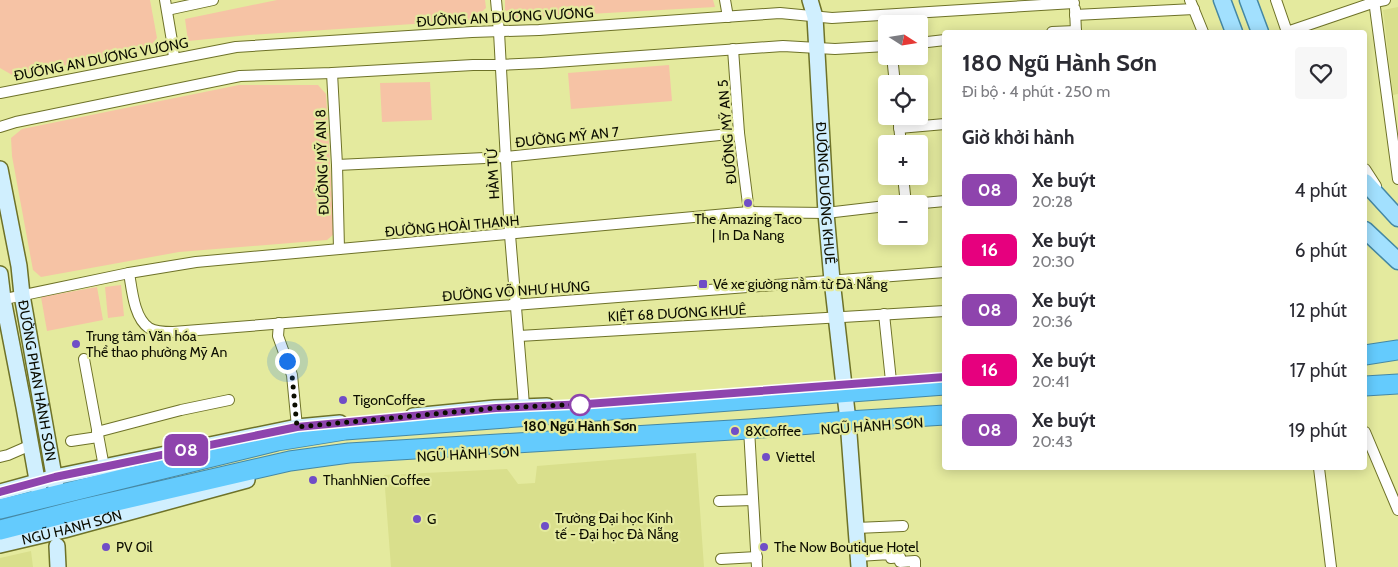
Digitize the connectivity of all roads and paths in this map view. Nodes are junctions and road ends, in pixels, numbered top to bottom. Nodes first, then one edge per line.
1 (214, 0) edge
2 (496, 0) edge
3 (725, 0) edge
4 (810, 0) edge
5 (1222, 0) edge
6 (1248, 0) edge
7 (1276, 0) edge
8 (1074, 1) edge
9 (1378, 1) edge
10 (994, 4) edge
11 (166, 5) edge
12 (1192, 5) edge
13 (1075, 15) junction
14 (728, 17) junction
15 (815, 17) junction
16 (1076, 30) edge
17 (1202, 30) edge
18 (1233, 30) edge
19 (1259, 30) edge
20 (1286, 30) edge
21 (1293, 30) edge
22 (499, 32) junction
23 (942, 40) edge
24 (928, 42) edge
25 (878, 46) edge
26 (818, 48) junction
27 (733, 49) junction
28 (174, 58) junction
29 (500, 65) junction
30 (332, 73) junction
31 (0, 93) edge
32 (942, 124) edge
33 (899, 125) edge
34 (0, 127) edge
35 (899, 128) junction
36 (739, 133) junction
37 (900, 135) edge
38 (506, 157) junction
39 (337, 165) junction
40 (0, 169) edge
41 (1367, 172) edge
42 (1398, 179) edge
43 (1367, 184) edge
44 (942, 202) edge
45 (928, 203) edge
46 (878, 207) edge
47 (749, 212) junction
48 (826, 213) junction
49 (1398, 218) edge
50 (1367, 232) edge
51 (510, 235) junction
52 (339, 249) junction
53 (1398, 260) edge
54 (942, 272) edge
55 (129, 273) junction
56 (0, 274) edge
57 (832, 280) junction
58 (22, 295) junction
59 (1, 299) edge
60 (516, 304) junction
61 (942, 311) edge
62 (884, 314) junction
63 (836, 317) junction
64 (279, 323) junction
65 (518, 336) junction
66 (1395, 348) edge
67 (1367, 355) edge
68 (84, 359) dead end
69 (942, 377) edge
70 (891, 381) junction
71 (942, 384) edge
72 (1398, 384) edge
73 (1367, 386) edge
74 (844, 389) junction
75 (229, 400) dead end
76 (524, 411) junction
77 (942, 415) edge
78 (942, 421) edge
79 (849, 424) junction
80 (297, 427) junction
81 (749, 432) junction
82 (98, 434) junction
83 (1367, 437) edge
84 (71, 441) dead end
85 (30, 445) junction
86 (0, 457) edge
87 (104, 467) junction
88 (1319, 470) edge
89 (47, 488) junction
90 (0, 492) edge
91 (753, 500) junction
92 (719, 501) dead end
93 (0, 509) edge
94 (1398, 510) edge
95 (903, 526) dead end
96 (856, 528) junction
97 (55, 529) junction
98 (0, 530) edge
99 (0, 545) edge
100 (722, 559) dead end
101 (858, 561) edge
102 (757, 562) edge
103 (58, 567) edge
104 (915, 567) edge
105 (1331, 567) edge

1 - 11 street
2 - 22 street, HÀM TỬ
3 - 14 street
4 - 15 street, ĐƯỜNG DƯƠNG KHUÊ
5 - 18 main road
6 - 19 main road
7 - 20 street
8 - 10 street, ĐƯỜNG AN DƯƠNG VƯƠNG
8 - 13 street
9 - 21 street
9 - 42 street
10 - 15 street, ĐƯỜNG AN DƯƠNG VƯƠNG
11 - 28 street
12 - 13 street
12 - 17 street
13 - 16 street
14 - 15 street, ĐƯỜNG AN DƯƠNG VƯƠNG
14 - 22 street, ĐƯỜNG AN DƯƠNG VƯƠNG
15 - 26 street, ĐƯỜNG DƯƠNG KHUÊ
22 - 28 street, ĐƯỜNG AN DƯƠNG VƯƠNG
22 - 29 street, HÀM TỬ
23 - 24 street
25 - 26 street
26 - 27 street
26 - 48 street, ĐƯỜNG DƯƠNG KHUÊ
27 - 29 street
27 - 36 street, ĐƯỜNG MỸ AN 5
28 - 31 street, ĐƯỜNG AN DƯƠNG VƯƠNG
29 - 30 street
29 - 38 street, HÀM TỬ
30 - 34 street
30 - 39 street, ĐƯỜNG MỸ AN 8
32 - 35 street
33 - 35 street
35 - 37 street
36 - 38 street, ĐƯỜNG MỸ AN 7
36 - 47 street, ĐƯỜNG MỸ AN 5
38 - 39 street, ĐƯỜNG MỸ AN 7
38 - 51 street, HÀM TỬ
39 - 52 street, ĐƯỜNG MỸ AN 8
40 - 58 street, ĐƯỜNG PHAN HÀNH SƠN
41 - 49 street
43 - 49 main road
44 - 45 street
46 - 48 street, ĐƯỜNG HOÀI THANH
47 - 48 street, ĐƯỜNG HOÀI THANH
47 - 51 street, ĐƯỜNG HOÀI THANH
48 - 57 street, ĐƯỜNG DƯƠNG KHUÊ
50 - 53 main road
51 - 52 street, ĐƯỜNG HOÀI THANH
51 - 60 street, HÀM TỬ
52 - 55 street, ĐƯỜNG HOÀI THANH
54 - 57 street, ĐƯỜNG VÕ NHƯ HƯNG
55 - 58 street, ĐƯỜNG HOÀI THANH
55 - 64 street, ĐƯỜNG VÕ NHƯ HƯNG
56 - 59 street, ĐƯỜNG PHAN HÀNH SƠN
57 - 60 street, ĐƯỜNG VÕ NHƯ HƯNG
57 - 63 street, ĐƯỜNG DƯƠNG KHUÊ
58 - 59 street, ĐƯỜNG HOÀI THANH
58 - 89 street, ĐƯỜNG PHAN HÀNH SƠN
59 - 85 street, ĐƯỜNG PHAN HÀNH SƠN
60 - 64 street, ĐƯỜNG VÕ NHƯ HƯNG
60 - 65 street, HÀM TỬ
61 - 62 street, KIỆT 68 DƯƠNG KHUÊ
62 - 63 street, KIỆT 68 DƯƠNG KHUÊ
62 - 70 street
63 - 65 street, KIỆT 68 DƯƠNG KHUÊ
63 - 74 street, ĐƯỜNG DƯƠNG KHUÊ
64 - 80 street
65 - 76 street, HÀM TỬ
66 - 67 highway
68 - 82 street
69 - 70 street
70 - 74 street
71 - 74 highway
72 - 73 highway
74 - 76 highway
74 - 79 street, ĐƯỜNG DƯƠNG KHUÊ
75 - 82 street
76 - 80 street
76 - 89 highway
77 - 79 highway, NGŨ HÀNH SƠN
78 - 79 street, NGŨ HÀNH SƠN
79 - 81 street, NGŨ HÀNH SƠN
79 - 81 highway, NGŨ HÀNH SƠN
79 - 96 street, ĐƯỜNG DƯƠNG KHUÊ
80 - 87 street
81 - 91 street
81 - 97 highway, NGŨ HÀNH SƠN
82 - 84 street
82 - 87 street
83 - 94 street
85 - 86 street, ĐƯỜNG PHAN HÀNH SƠN
85 - 89 street, ĐƯỜNG PHAN HÀNH SƠN
87 - 89 street
88 - 105 street
89 - 90 street
89 - 93 highway
89 - 97 street, ĐƯỜNG PHAN HÀNH SƠN
91 - 92 street
91 - 102 street
95 - 96 street
96 - 101 street, ĐƯỜNG DƯƠNG KHUÊ
97 - 98 highway
97 - 99 street, NGŨ HÀNH SƠN
97 - 103 street, ĐƯỜNG PHAN HÀNH SƠN
100 - 102 street
101 - 104 street

